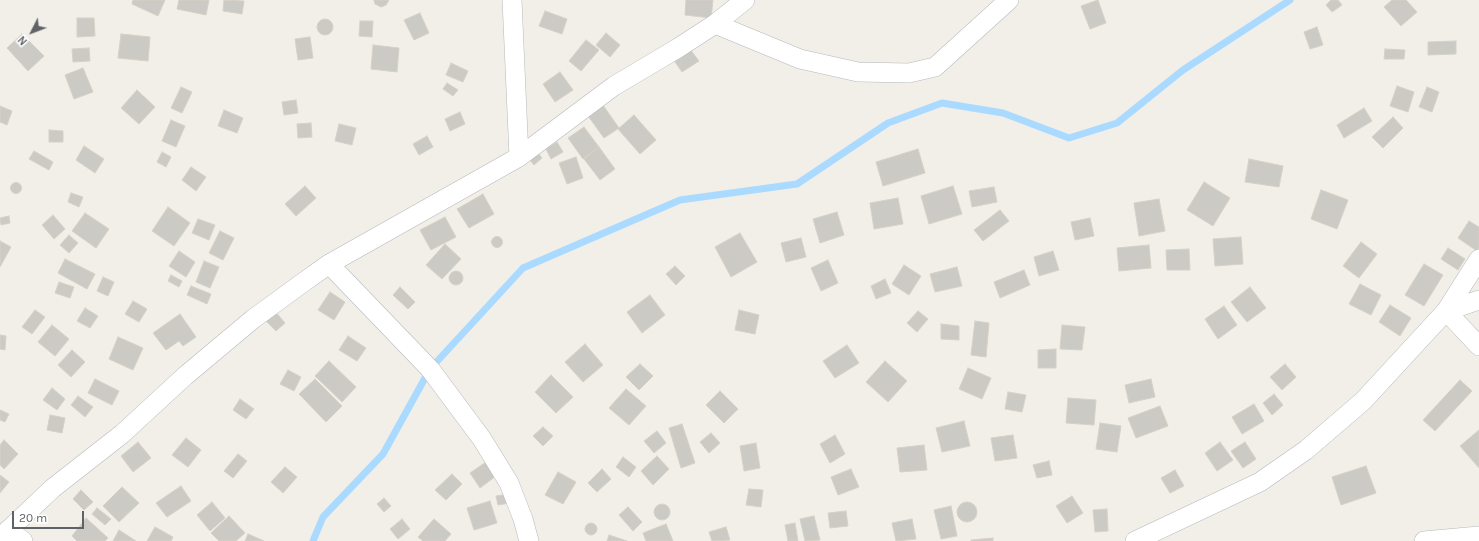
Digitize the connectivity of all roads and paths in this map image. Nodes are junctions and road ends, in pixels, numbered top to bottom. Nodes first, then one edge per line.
1 (512, 0) edge
2 (745, 0) edge
3 (1009, 0) edge
4 (715, 24) junction
5 (519, 157) junction
6 (1479, 259) edge
7 (329, 264) junction
8 (1479, 300) edge
9 (1446, 311) junction
10 (1479, 346) edge
11 (4, 534) edge
12 (1479, 536) edge
13 (23, 541) edge
14 (529, 541) edge
15 (1136, 541) edge
16 (1424, 541) edge

1 - 5 street
2 - 4 street
3 - 4 street
4 - 5 street
5 - 7 street
6 - 9 street
7 - 11 street
7 - 14 street
8 - 9 street
9 - 10 street
9 - 15 street
11 - 13 street
12 - 16 street

